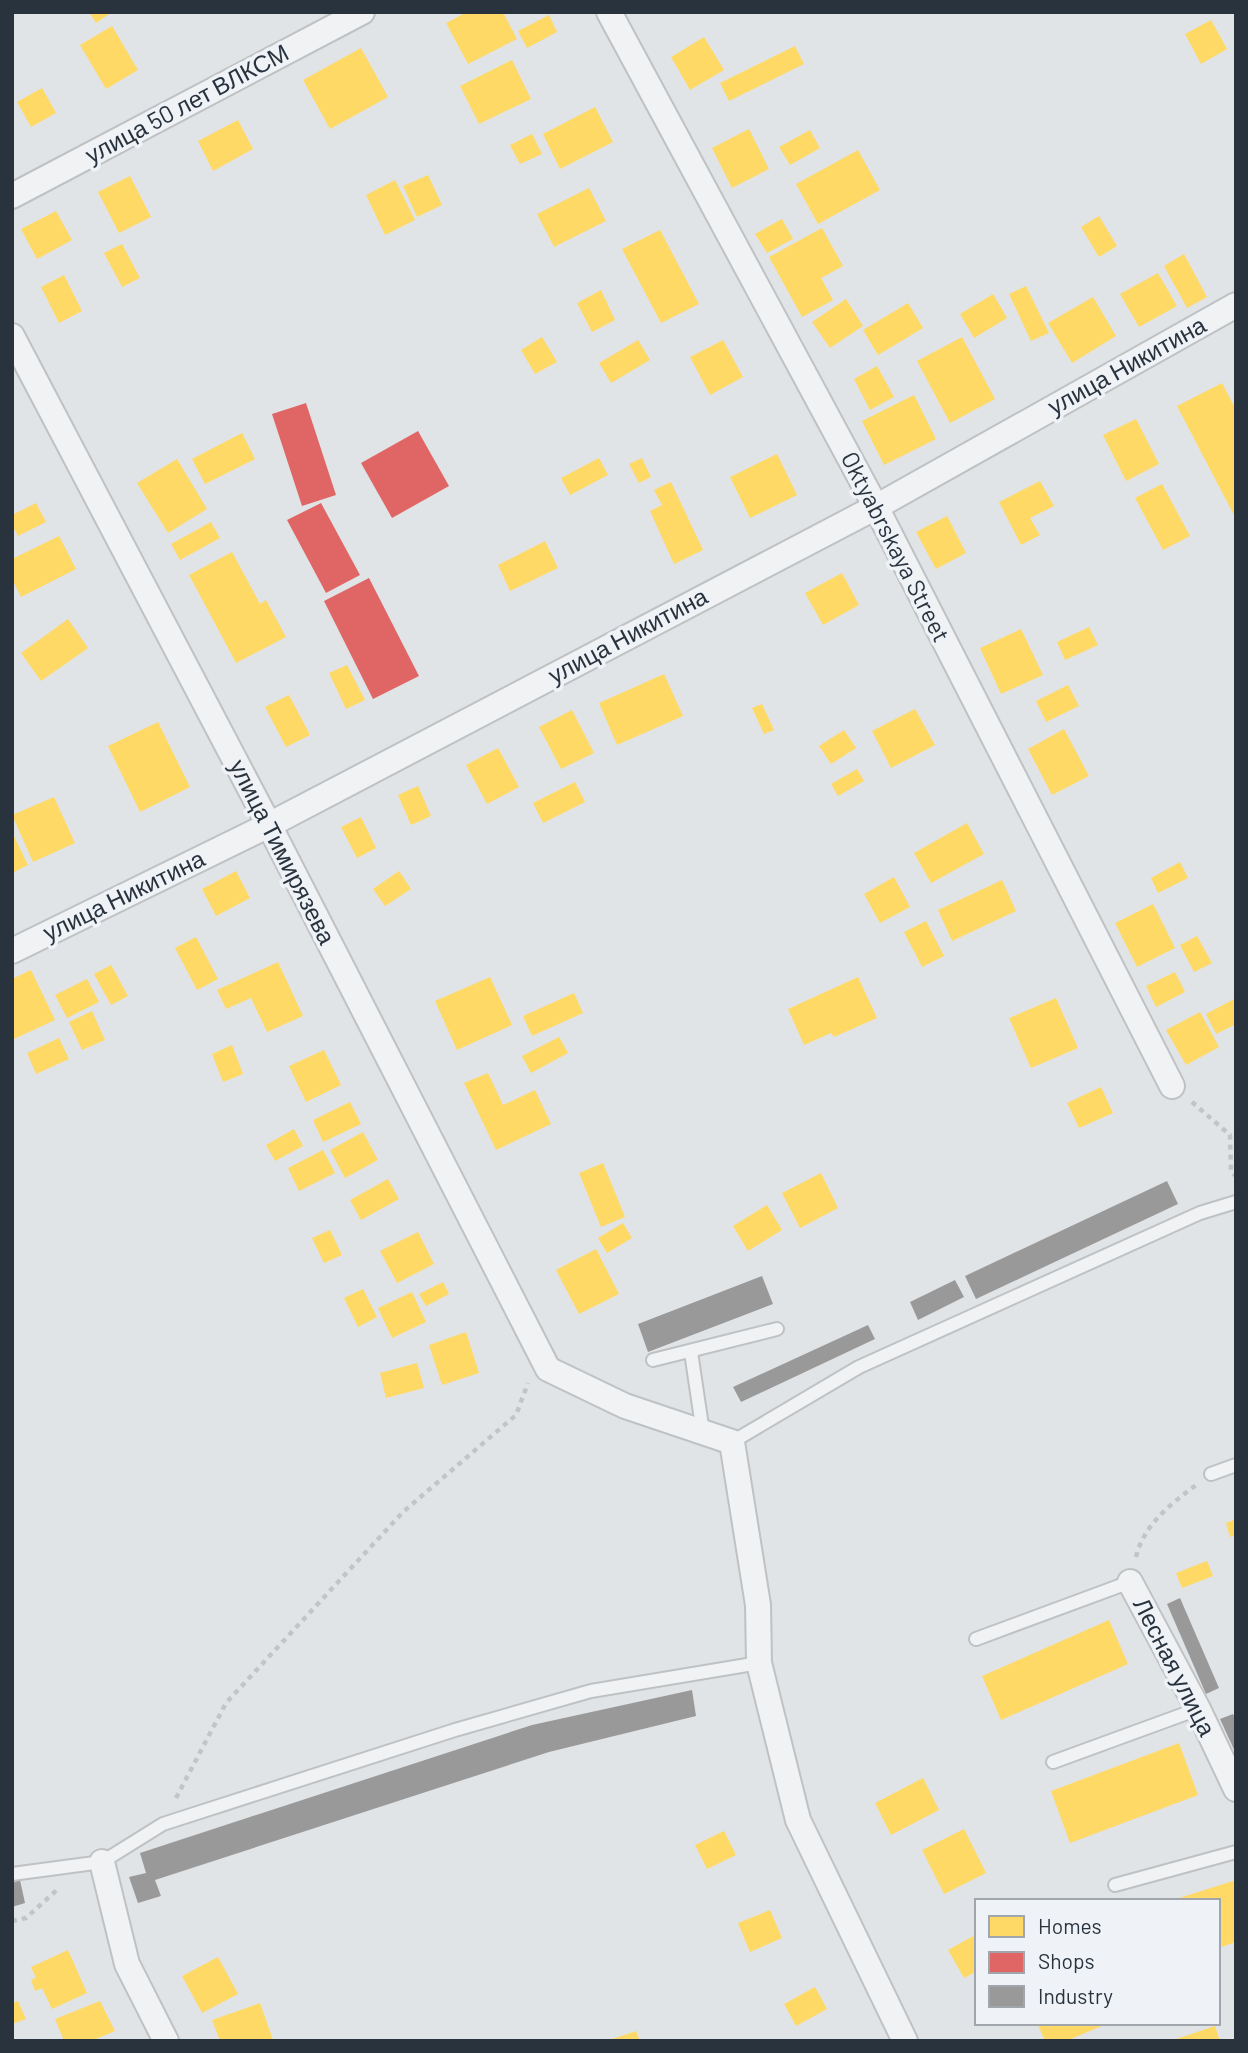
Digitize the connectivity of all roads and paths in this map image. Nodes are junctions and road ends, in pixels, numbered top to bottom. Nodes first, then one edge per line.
1 (362, 12) edge
2 (609, 12) edge
3 (12, 196) edge
4 (1236, 305) edge
5 (12, 336) edge
6 (876, 507) junction
7 (269, 825) junction
8 (12, 951) edge
9 (1179, 1091) joint
10 (1236, 1176) edge
11 (1236, 1202) edge
12 (777, 1329) dead end
13 (691, 1352) junction
14 (653, 1360) dead end
15 (544, 1362) junction
16 (703, 1433) junction
17 (732, 1442) junction
18 (1236, 1465) edge
19 (1211, 1474) joint
20 (1130, 1582) junction
21 (976, 1639) dead end
22 (759, 1663) junction
23 (1198, 1709) junction
24 (1053, 1762) dead end
25 (1236, 1789) edge
26 (163, 1824) junction
27 (1236, 1852) edge
28 (91, 1864) junction
29 (12, 1874) edge
30 (1115, 1885) dead end
31 (12, 1921) edge
32 (166, 2041) edge
33 (905, 2041) edge

1 - 3 street, улица 50 лет ВЛКСМ
2 - 6 street, Oktyabrskaya Street
4 - 6 street, улица Никитина
5 - 7 street, улица Тимирязева
6 - 7 street, улица Никитина
6 - 9 street, Oktyabrskaya Street
7 - 8 street, улица Никитина
7 - 15 street, улица Тимирязева
9 - 10 path
11 - 17 lane
12 - 13 lane
13 - 14 lane
13 - 16 lane
15 - 16 street
15 - 26 path
16 - 17 street
17 - 22 street
18 - 19 lane
19 - 20 path
20 - 21 lane
20 - 23 street, Лесная улица
22 - 26 lane
22 - 33 street
23 - 24 lane
23 - 25 street, Лесная улица
26 - 28 lane
27 - 30 lane
28 - 29 lane
28 - 31 path
28 - 32 street

